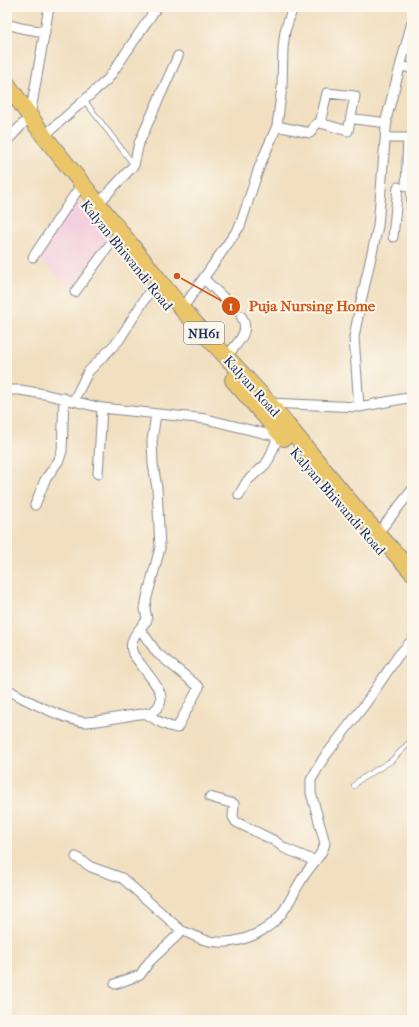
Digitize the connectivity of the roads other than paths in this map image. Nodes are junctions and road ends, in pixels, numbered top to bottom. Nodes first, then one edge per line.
1 (50, 7) edge
2 (157, 7) edge
3 (293, 7) edge
4 (412, 22) edge
5 (7, 24) edge
6 (45, 32) junction
7 (409, 46) edge
8 (178, 56) dead end
9 (401, 65) junction
10 (412, 69) edge
11 (7, 84) edge
12 (7, 99) edge
13 (84, 100) junction
14 (355, 119) dead end
15 (27, 120) junction
16 (320, 123) junction
17 (387, 123) junction
18 (277, 126) junction
19 (44, 136) junction
20 (386, 138) junction
21 (410, 138) edge
22 (7, 142) edge
23 (134, 165) junction
24 (407, 186) edge
25 (381, 188) junction
26 (76, 191) junction
27 (98, 204) junction
28 (412, 210) edge
29 (393, 237) dead end
30 (114, 239) junction
31 (33, 257) dead end
32 (204, 279) junction
33 (152, 286) junction
34 (75, 292) dead end
35 (229, 303) dead end
36 (182, 309) junction
37 (241, 316) dead end
38 (226, 357) junction
39 (7, 390) edge
40 (64, 398) junction
41 (412, 398) edge
42 (74, 400) junction
43 (269, 403) junction
44 (359, 407) junction
45 (102, 408) junction
46 (156, 414) junction
47 (286, 438) junction
48 (98, 474) dead end
49 (412, 490) edge
50 (239, 495) dead end
51 (35, 505) dead end
52 (378, 533) junction
53 (412, 572) edge
54 (412, 586) edge
55 (140, 628) junction
56 (412, 640) edge
57 (7, 689) edge
58 (145, 713) junction
59 (412, 740) edge
60 (354, 786) dead end
61 (210, 797) dead end
62 (76, 857) dead end
63 (315, 861) junction
64 (182, 931) junction
65 (115, 984) dead end

1 - 6 street
2 - 13 street
3 - 18 street
4 - 7 street
5 - 6 street
6 - 15 street
7 - 9 street
8 - 23 street
9 - 10 street
9 - 17 street
11 - 15 highway, Kalyan Road / NH61
12 - 15 highway, Kalyan Bhiwandi Road / NH61
13 - 19 street
13 - 23 lane
14 - 17 street
15 - 19 highway, Kalyan Road / NH61
15 - 22 street
15 - 26 highway, Kalyan Bhiwandi Road / NH61
16 - 16 street
16 - 18 street
17 - 20 street
18 - 32 street
19 - 27 highway, Kalyan Road / NH61
20 - 21 street
20 - 25 street
21 - 24 street
23 - 27 street
24 - 25 street
24 - 28 street
24 - 29 street
25 - 44 street
26 - 30 highway, Kalyan Bhiwandi Road / NH61
26 - 31 street
27 - 36 highway, Kalyan Road / NH61
30 - 33 highway, Kalyan Bhiwandi Road / NH61
30 - 34 street
32 - 35 street
32 - 36 street
33 - 42 street
33 - 47 highway, Kalyan Bhiwandi Road / NH61
36 - 38 highway, Kalyan Road / NH61
37 - 38 street
38 - 43 highway, Kalyan Road / NH61
39 - 40 street
40 - 42 street
40 - 51 street
41 - 44 street
42 - 45 street
43 - 44 street
43 - 47 highway, Kalyan Road / NH61
45 - 46 street
45 - 48 street
46 - 47 street
46 - 55 street
47 - 50 street
47 - 52 highway, Kalyan Road / NH61
47 - 54 highway, Kalyan Bhiwandi Road / NH61
49 - 52 street
52 - 53 highway, Kalyan Road / NH61
55 - 58 street
55 - 58 street
56 - 63 street
57 - 58 street
59 - 60 lane
61 - 63 street
62 - 64 street
63 - 64 street
64 - 65 street

